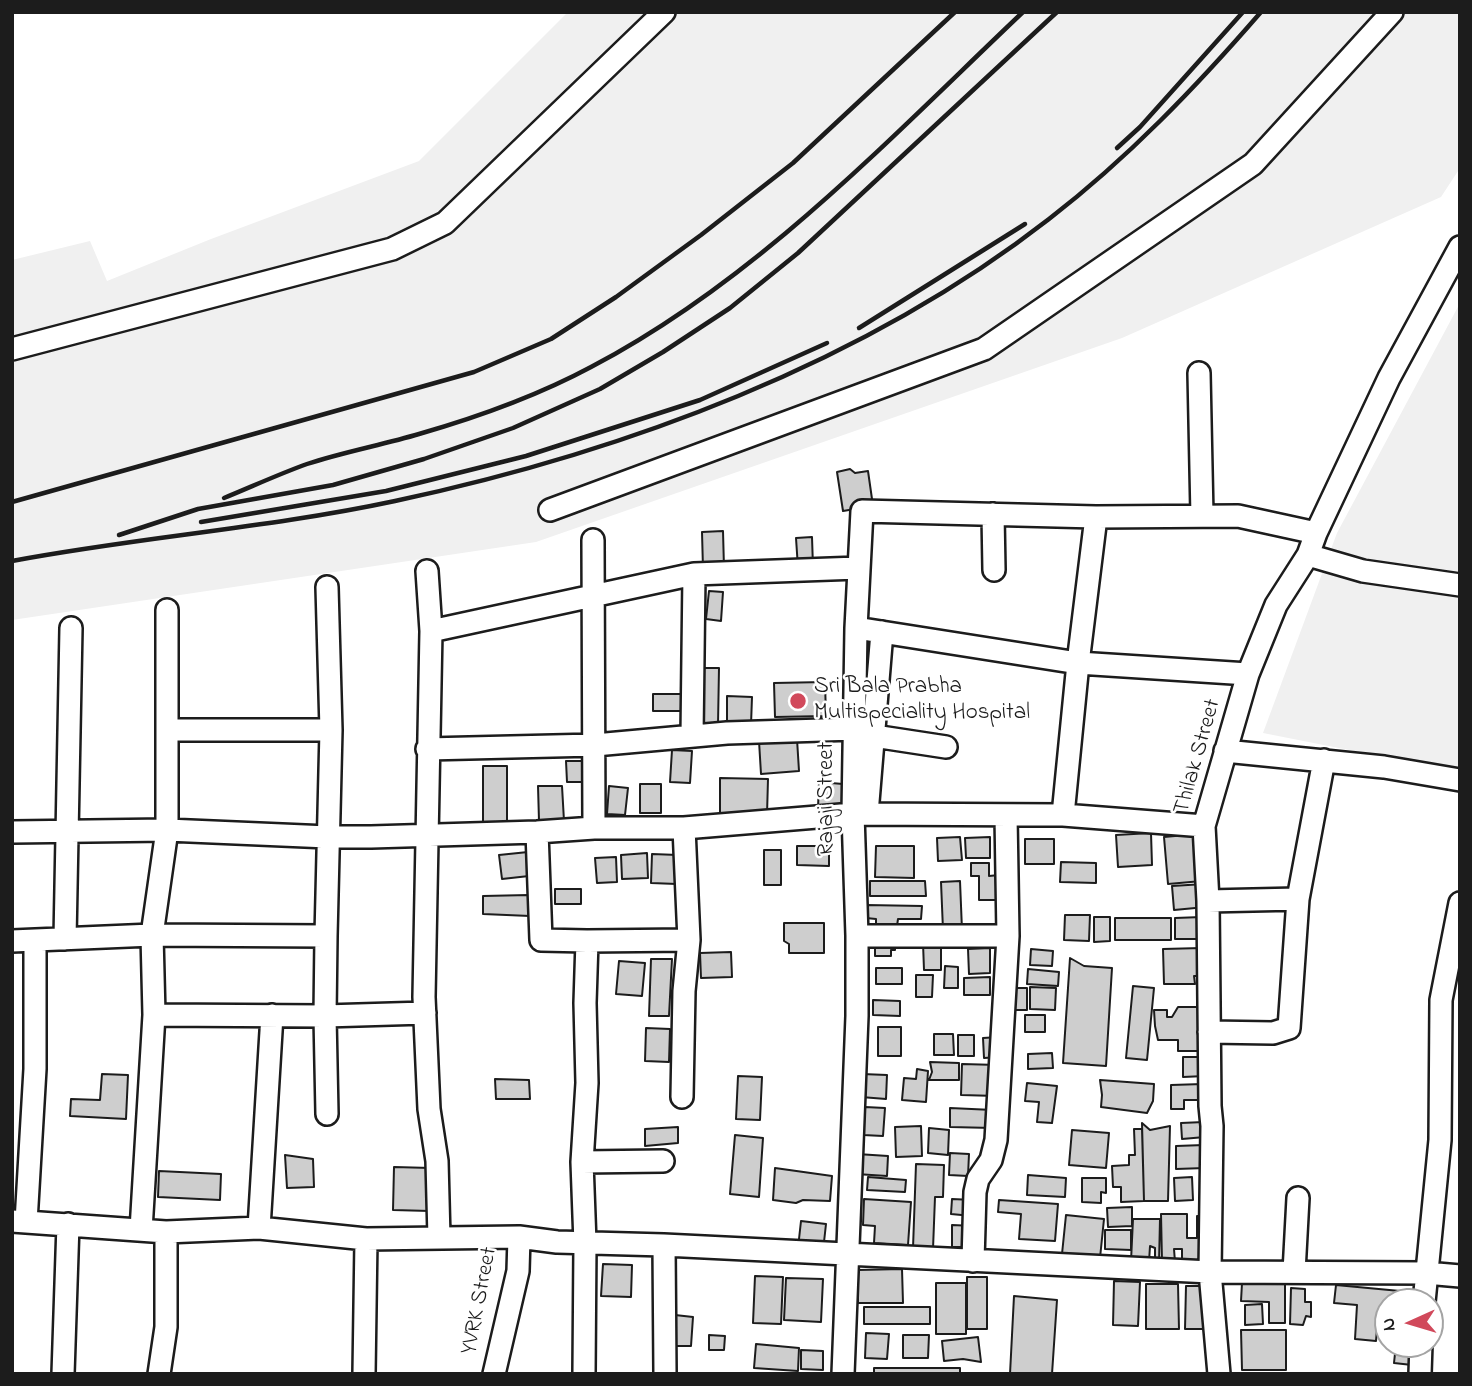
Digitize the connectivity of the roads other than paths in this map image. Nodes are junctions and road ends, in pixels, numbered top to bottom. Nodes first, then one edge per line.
1 (664, 12) edge
2 (1391, 12) edge
3 (1460, 247) edge
4 (12, 349) edge
5 (1199, 373) dead end
6 (550, 510) dead end
7 (993, 514) junction
8 (1202, 516) junction
9 (1096, 517) junction
10 (1315, 533) junction
11 (593, 540) dead end
12 (1308, 555) junction
13 (858, 568) junction
14 (993, 570) dead end
15 (427, 571) dead end
16 (694, 574) junction
17 (1460, 585) edge
18 (327, 587) dead end
19 (594, 597) junction
20 (167, 610) dead end
21 (71, 628) dead end
22 (856, 628) junction
23 (430, 631) junction
24 (883, 632) junction
25 (1078, 663) junction
26 (1248, 674) junction
27 (167, 730) junction
28 (331, 730) junction
29 (864, 733) junction
30 (692, 736) junction
31 (595, 745) junction
32 (946, 747) dead end
33 (427, 749) junction
34 (1225, 751) junction
35 (1324, 760) junction
36 (1460, 780) edge
37 (860, 814) junction
38 (1063, 815) junction
39 (1006, 816) junction
40 (1204, 825) junction
41 (594, 828) junction
42 (684, 828) junction
43 (167, 830) junction
44 (12, 832) edge
45 (68, 832) junction
46 (537, 832) junction
47 (428, 835) junction
48 (328, 837) junction
49 (1298, 899) junction
50 (1208, 901) junction
51 (1460, 903) edge
52 (152, 935) junction
53 (326, 936) junction
54 (857, 936) junction
55 (1008, 936) junction
56 (65, 939) junction
57 (689, 940) junction
58 (12, 941) edge
59 (35, 941) junction
60 (587, 941) junction
61 (425, 1013) junction
62 (154, 1014) junction
63 (272, 1015) junction
64 (325, 1016) junction
65 (1209, 1032) junction
66 (682, 1097) dead end
67 (327, 1114) dead end
68 (1450, 1141) edge
69 (663, 1161) dead end
70 (582, 1162) junction
71 (1298, 1198) dead end
72 (19, 1222) edge
73 (68, 1224) junction
74 (259, 1228) junction
75 (141, 1230) junction
76 (166, 1232) junction
77 (519, 1237) junction
78 (439, 1238) junction
79 (366, 1240) junction
80 (585, 1243) junction
81 (664, 1245) junction
82 (846, 1255) junction
83 (973, 1261) junction
84 (1210, 1272) junction
85 (1294, 1272) junction
86 (1426, 1273) junction
87 (1460, 1276) edge
88 (1425, 1288) edge
89 (64, 1374) edge
90 (159, 1374) edge
91 (364, 1374) edge
92 (494, 1374) edge
93 (584, 1374) edge
94 (665, 1374) edge
95 (843, 1374) edge
96 (1219, 1374) edge

1 - 4 street
2 - 6 street
3 - 10 street, Thilak Street
5 - 8 street
7 - 9 street, Rajaji Street
7 - 13 street, Rajaji Street
7 - 14 street
8 - 9 street, Rajaji Street
8 - 10 street, Rajaji Street
9 - 25 street
10 - 12 street, Thilak Street
11 - 19 street
12 - 17 street
12 - 26 street, Thilak Street
13 - 16 street
13 - 22 street, Rajaji Street
15 - 23 street
16 - 19 street
16 - 30 street
18 - 28 street
19 - 23 street
19 - 31 street
20 - 27 street
21 - 45 street
22 - 24 street
22 - 29 street, Rajaji Street
23 - 33 street
24 - 25 street
24 - 29 street
25 - 26 street
25 - 38 street
26 - 34 street, Thilak Street
27 - 28 street
27 - 43 street
28 - 48 street
29 - 30 street
29 - 32 street
29 - 37 street, Rajaji Street
30 - 31 street
31 - 33 street
31 - 41 street
33 - 47 street
34 - 35 street
34 - 40 street, Thilak Street
35 - 36 street
35 - 49 street
37 - 39 street
37 - 42 street
37 - 54 street, Rajaji Street
38 - 39 street
38 - 40 street
39 - 55 street
40 - 50 street, Thilak Street
41 - 42 street
41 - 46 street
42 - 57 street
43 - 45 street
43 - 48 street
43 - 52 street
44 - 45 street
45 - 56 street
46 - 47 street
46 - 60 street
47 - 48 street
47 - 61 street
48 - 53 street
49 - 50 street
49 - 65 street
50 - 65 street, Thilak Street
51 - 68 street
52 - 53 street
52 - 56 street
52 - 62 street
53 - 64 street
54 - 55 street
54 - 82 street, Rajaji Street
55 - 83 street
56 - 59 street
57 - 60 street
57 - 66 street
58 - 59 street
59 - 72 street
60 - 70 street
61 - 64 street
61 - 78 street
62 - 63 street
62 - 75 street
63 - 64 street
63 - 74 street
64 - 67 street
65 - 84 street, Thilak Street
68 - 86 street
69 - 70 street
70 - 80 street
71 - 85 street
72 - 73 street
73 - 75 street
73 - 89 street
74 - 76 street
74 - 79 street
75 - 76 street
76 - 90 street
77 - 78 street
77 - 80 street
77 - 92 street, YVRK Street
78 - 79 street
79 - 91 street
80 - 81 street
80 - 93 street
81 - 82 street
81 - 94 street
82 - 83 street
82 - 95 street, Rajaji Street
83 - 84 street
84 - 85 street
84 - 96 street, Thilak Street
85 - 86 street
86 - 87 street
86 - 88 street

